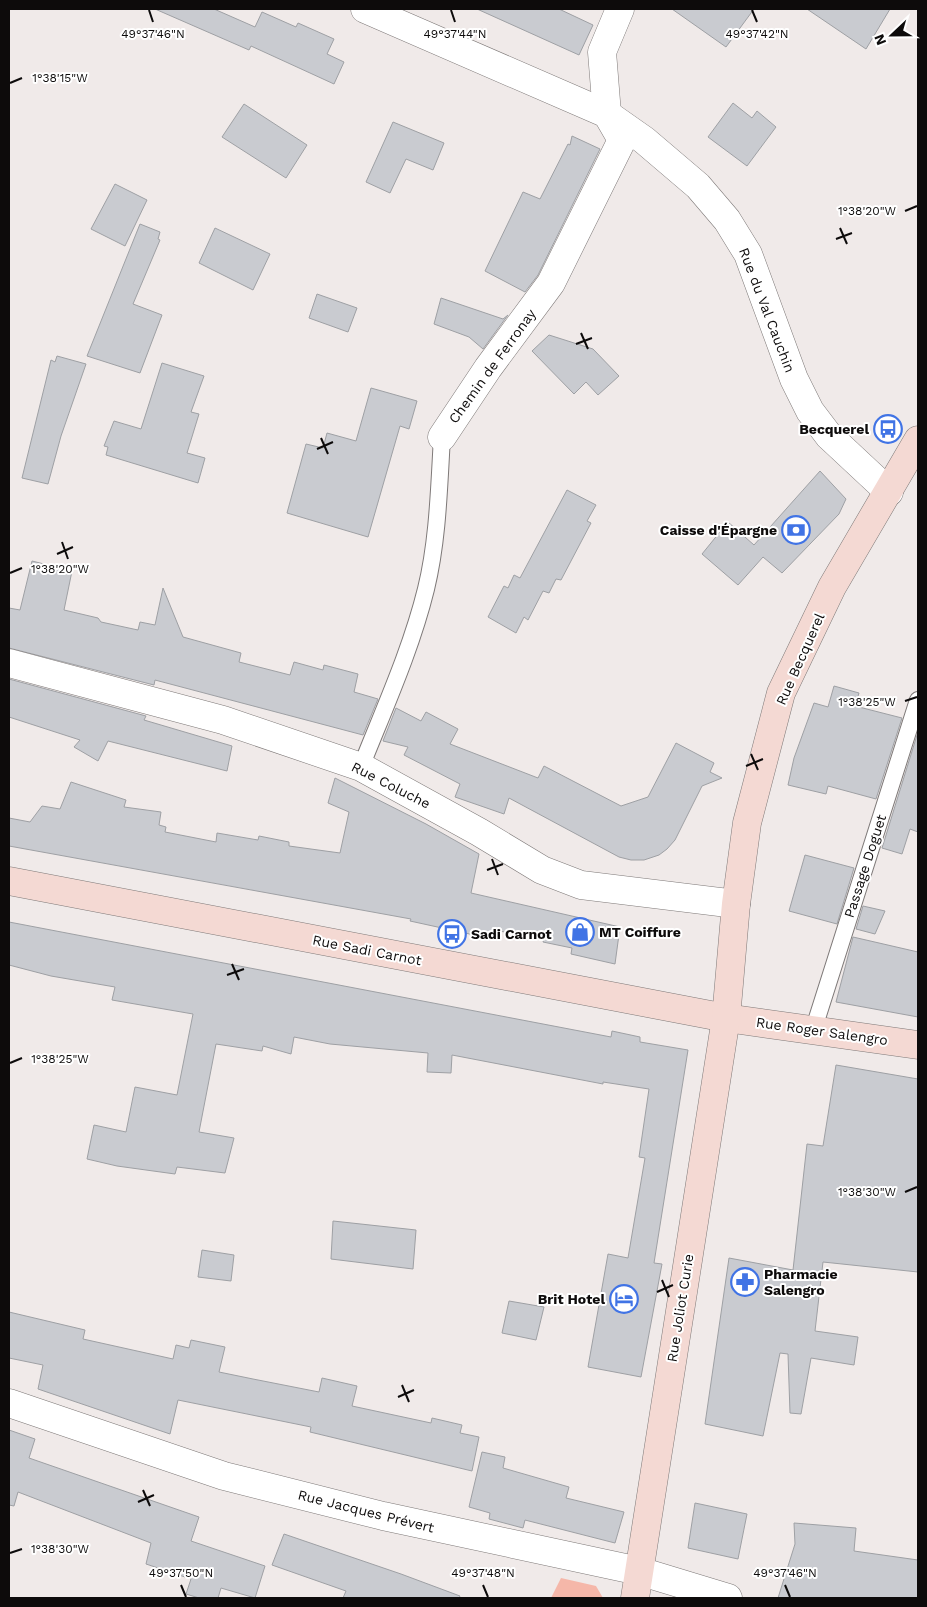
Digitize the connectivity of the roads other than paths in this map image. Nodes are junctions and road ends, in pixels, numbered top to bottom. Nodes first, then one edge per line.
1 (365, 9) edge
2 (620, 9) edge
3 (607, 114) junction
4 (442, 437) joint
5 (918, 440) edge
6 (889, 492) junction
7 (9, 663) edge
8 (918, 700) edge
9 (361, 767) junction
10 (9, 881) edge
11 (736, 904) junction
12 (726, 1018) junction
13 (812, 1031) junction
14 (918, 1045) edge
15 (9, 1403) edge
16 (639, 1571) junction
17 (635, 1598) edge
18 (728, 1598) edge

1 - 3 street, Rue du Val Cauchin
2 - 3 street, Chemin de Ferronay
3 - 4 street, Chemin de Ferronay
3 - 6 street, Rue du Val Cauchin
4 - 9 lane, Chemin de Ferronay
5 - 6 main road, Rue Becquerel
6 - 11 main road, Rue Becquerel
7 - 9 street, Rue Coluche
8 - 13 lane, Passage Doguet
9 - 11 street, Rue Coluche
10 - 12 main road, Rue Sadi Carnot
11 - 12 main road, Rue Becquerel
12 - 13 main road, Rue Roger Salengro
12 - 16 main road, Rue Joliot Curie
13 - 14 main road, Rue Roger Salengro
15 - 16 street, Rue Jacques Prévert
16 - 17 main road, Rue Joliot Curie
16 - 18 street, Rue Jacques Prévert

